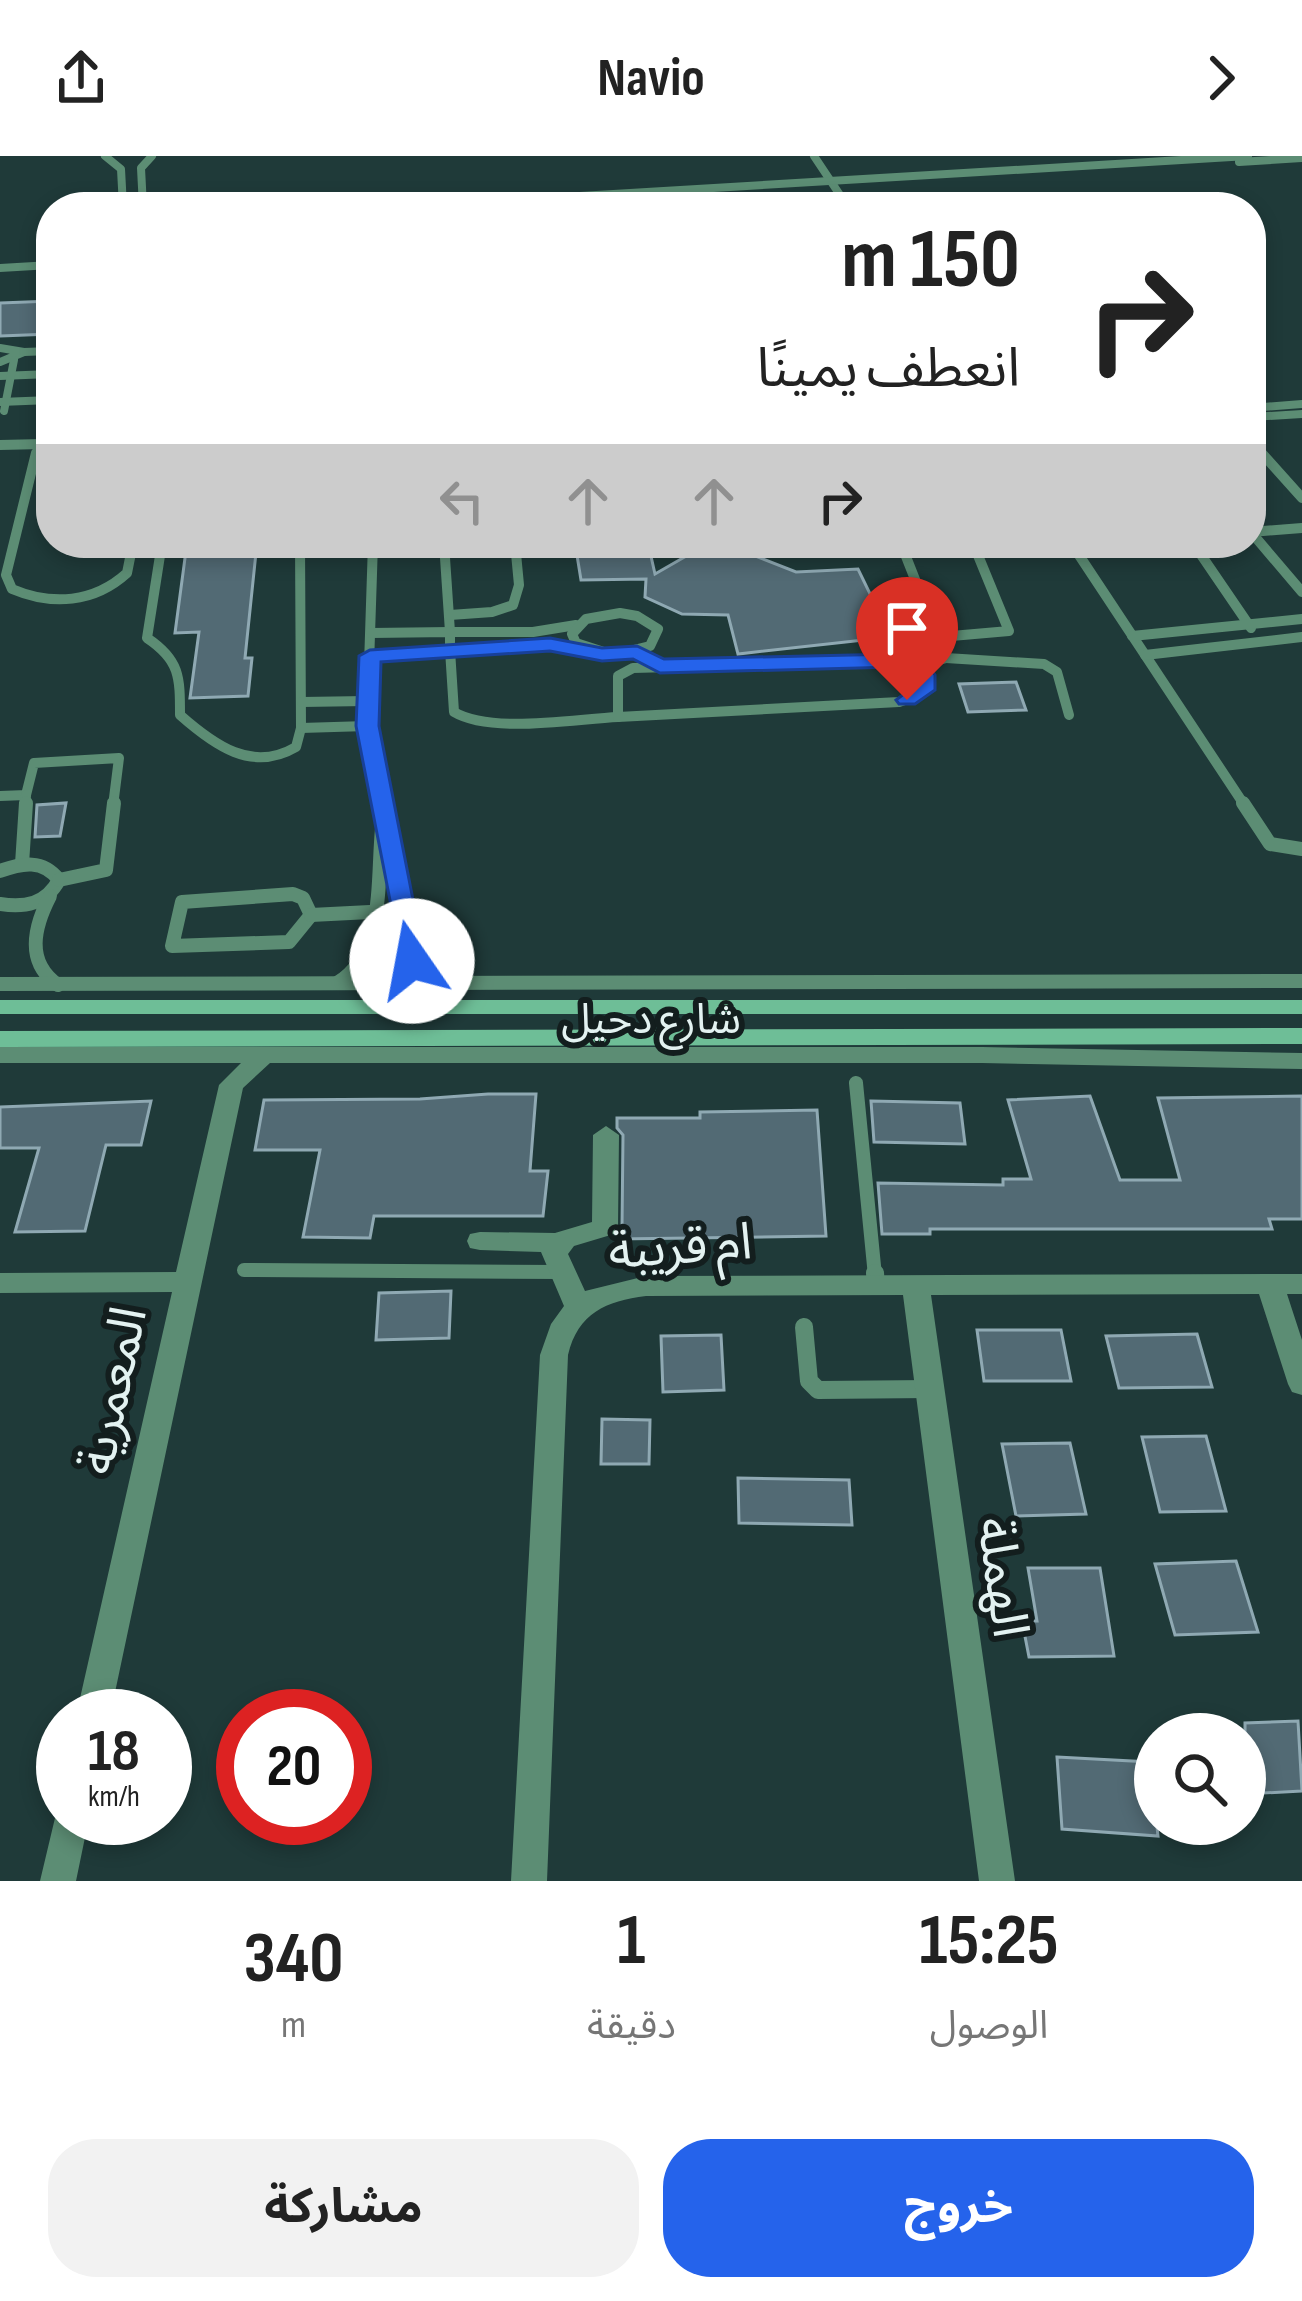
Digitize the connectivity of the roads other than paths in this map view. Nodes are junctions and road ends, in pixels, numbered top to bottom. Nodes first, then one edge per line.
1 (105, 156) edge
2 (152, 156) edge
3 (814, 156) edge
4 (1247, 156) edge
5 (1302, 158) edge
6 (1200, 160) edge
7 (833, 184) junction
8 (122, 192) edge
9 (142, 192) edge
10 (681, 192) edge
11 (718, 192) edge
12 (838, 192) edge
13 (36, 266) edge
14 (0, 268) edge
15 (0, 348) edge
16 (24, 352) junction
17 (36, 352) edge
18 (14, 360) junction
19 (0, 362) edge
20 (36, 374) edge
21 (6, 375) edge
22 (1302, 404) edge
23 (36, 405) edge
24 (2, 406) edge
25 (1266, 407) edge
26 (1302, 414) edge
27 (1266, 416) edge
28 (36, 444) edge
29 (0, 445) edge
30 (36, 453) edge
31 (1266, 458) edge
32 (1302, 498) edge
33 (1302, 528) edge
34 (1266, 531) edge
35 (1266, 550) edge
36 (130, 558) edge
37 (160, 558) edge
38 (300, 558) edge
39 (374, 558) edge
40 (445, 558) edge
41 (516, 558) edge
42 (907, 558) edge
43 (979, 558) edge
44 (1081, 558) edge
45 (1203, 558) edge
46 (1302, 592) edge
47 (450, 615) junction
48 (1302, 619) edge
49 (1250, 625) junction
50 (576, 626) junction
51 (450, 632) junction
52 (371, 633) junction
53 (1132, 636) junction
54 (940, 637) junction
55 (1302, 637) edge
56 (1259, 639) junction
57 (451, 650) junction
58 (587, 650) junction
59 (637, 652) junction
60 (1145, 655) junction
61 (370, 656) junction
62 (946, 658) junction
63 (660, 666) junction
64 (919, 666) junction
65 (367, 701) junction
66 (302, 703) junction
67 (1069, 715) dead end
68 (618, 717) junction
69 (367, 726) junction
70 (301, 728) junction
71 (26, 795) junction
72 (0, 796) edge
73 (384, 812) junction
74 (1297, 850) edge
75 (22, 864) junction
76 (1302, 865) edge
77 (0, 871) edge
78 (59, 880) junction
79 (50, 895) junction
80 (0, 904) edge
81 (370, 912) junction
82 (311, 915) junction
83 (1302, 981) edge
84 (337, 982) junction
85 (444, 982) junction
86 (0, 984) edge
87 (58, 986) junction
88 (0, 1007) edge
89 (1302, 1007) edge
90 (1088, 1036) junction
91 (1302, 1036) edge
92 (0, 1039) edge
93 (1302, 1049) edge
94 (0, 1055) edge
95 (210, 1057) junction
96 (262, 1057) junction
97 (1302, 1061) edge
98 (856, 1083) dead end
99 (230, 1085) junction
100 (606, 1135) dead end
101 (480, 1241) dead end
102 (560, 1243) junction
103 (244, 1270) dead end
104 (562, 1272) junction
105 (185, 1282) junction
106 (0, 1283) edge
107 (1270, 1284) junction
108 (1302, 1284) edge
109 (876, 1286) junction
110 (916, 1286) junction
111 (578, 1306) junction
112 (804, 1327) dead end
113 (1302, 1384) edge
114 (930, 1389) junction
115 (99, 1689) edge
116 (66, 1845) edge
117 (58, 1881) edge
118 (529, 1881) edge
119 (997, 1881) edge

1 - 8 lane
2 - 9 lane
3 - 7 lane
4 - 6 lane
5 - 6 lane
6 - 7 lane
7 - 10 lane
7 - 11 lane
7 - 12 lane
13 - 14 lane
15 - 16 lane
16 - 17 lane
16 - 18 lane
18 - 19 lane
18 - 21 lane
20 - 21 lane
21 - 24 lane
22 - 25 lane
23 - 24 lane
26 - 27 lane
28 - 29 lane
30 - 36 lane
31 - 32 lane
33 - 34 lane
35 - 46 lane
37 - 70 lane
38 - 66 lane
39 - 52 lane
40 - 47 lane
41 - 47 lane
42 - 54 lane
43 - 54 lane
44 - 53 lane
45 - 49 lane
47 - 51 lane
48 - 49 lane
49 - 53 lane
49 - 56 lane
50 - 51 lane
50 - 58 lane
50 - 59 lane
51 - 52 lane
51 - 57 lane
52 - 61 lane
53 - 60 lane
54 - 62 lane
55 - 56 lane
56 - 60 lane
57 - 58 lane
57 - 61 lane
57 - 68 lane
58 - 59 lane
59 - 63 lane
60 - 74 lane
61 - 65 lane
62 - 64 lane
62 - 67 lane
63 - 64 lane
63 - 68 lane
64 - 68 lane
65 - 66 lane
65 - 69 lane
66 - 70 lane
69 - 70 lane
69 - 73 lane
71 - 72 lane
71 - 75 lane
71 - 78 lane
73 - 81 lane
73 - 85 lane
74 - 76 lane
75 - 77 lane
75 - 78 lane
78 - 79 lane
79 - 80 lane
79 - 87 lane
81 - 82 lane
81 - 84 lane
82 - 82 lane
83 - 85 street, شارع دحيل
84 - 85 street, شارع دحيل
84 - 87 street, شارع دحيل
86 - 87 street, شارع دحيل
88 - 89 main road, شارع دحيل
90 - 91 main road, شارع دحيل
90 - 92 main road, شارع دحيل
90 - 93 main road
94 - 95 street, شارع دحيل
95 - 96 street, شارع دحيل
95 - 99 street
96 - 97 street, شارع دحيل
96 - 99 street
98 - 109 lane
99 - 105 street, المعمرية
100 - 102 street
101 - 102 street
102 - 104 street
103 - 104 lane
104 - 111 street
105 - 106 street
105 - 115 street, المعمرية
107 - 108 street, ام قريبة
107 - 110 street, ام قريبة
107 - 113 street
109 - 110 street, ام قريبة
109 - 111 street, ام قريبة
110 - 114 street, الهملة
111 - 118 street, ام قريبة
112 - 114 lane
114 - 119 street, الهملة
116 - 117 street

